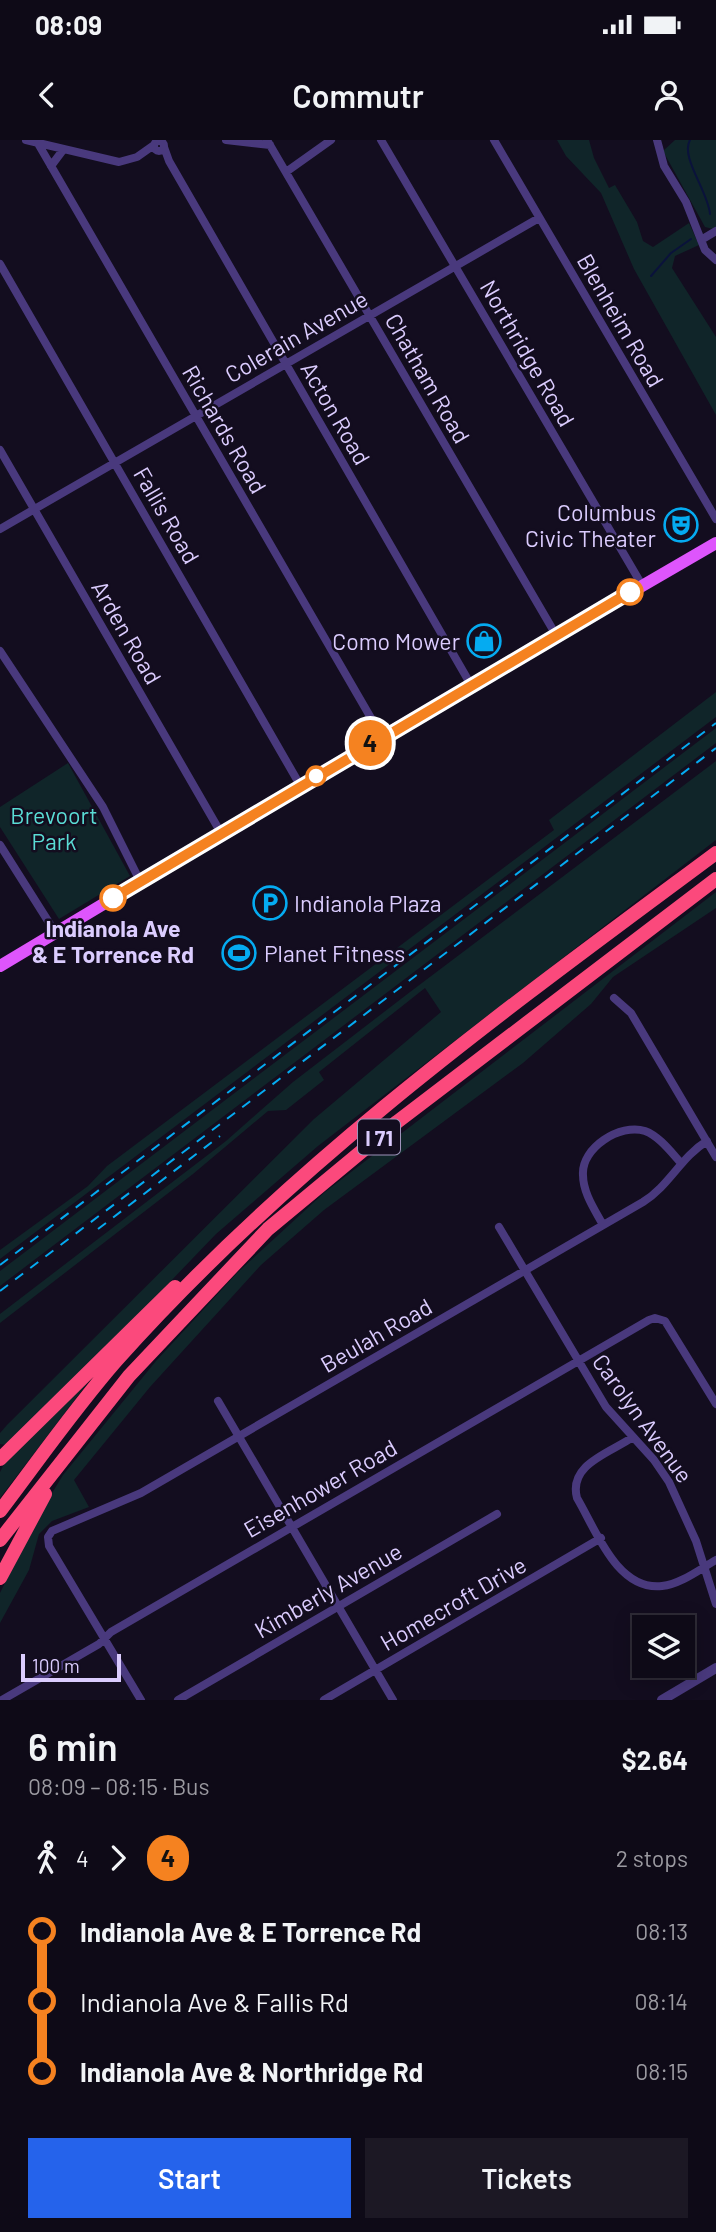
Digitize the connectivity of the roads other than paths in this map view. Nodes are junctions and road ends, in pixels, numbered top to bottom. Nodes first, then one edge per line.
1 (26, 140) edge
2 (226, 140) edge
3 (331, 140) edge
4 (381, 140) edge
5 (494, 140) edge
6 (657, 140) edge
7 (37, 142) edge
8 (268, 143) edge
9 (159, 144) edge
10 (63, 150) junction
11 (51, 166) junction
12 (286, 172) junction
13 (539, 218) junction
14 (716, 231) edge
15 (701, 240) junction
16 (716, 260) edge
17 (0, 264) edge
18 (455, 266) junction
19 (370, 316) junction
20 (285, 364) junction
21 (196, 417) junction
22 (0, 450) edge
23 (115, 464) junction
24 (34, 509) junction
25 (716, 519) edge
26 (0, 530) edge
27 (716, 543) edge
28 (642, 585) junction
29 (556, 635) junction
30 (0, 651) edge
31 (471, 685) junction
32 (382, 737) junction
33 (300, 785) junction
34 (221, 833) junction
35 (0, 845) edge
36 (716, 853) edge
37 (716, 879) edge
38 (140, 881) junction
39 (55, 932) junction
40 (0, 966) edge
41 (614, 998) dead end
42 (716, 1137) edge
43 (707, 1142) junction
44 (716, 1157) edge
45 (681, 1163) junction
46 (603, 1225) junction
47 (249, 1226) junction
48 (499, 1227) dead end
49 (525, 1270) junction
50 (578, 1361) junction
51 (218, 1401) dead end
52 (716, 1404) edge
53 (239, 1436) junction
54 (81, 1437) junction
55 (634, 1437) junction
56 (0, 1459) edge
57 (0, 1511) edge
58 (497, 1514) dead end
59 (293, 1527) junction
60 (601, 1538) junction
61 (0, 1540) edge
62 (716, 1560) edge
63 (702, 1567) junction
64 (0, 1578) edge
65 (716, 1604) edge
66 (339, 1606) junction
67 (104, 1638) junction
68 (716, 1668) edge
69 (375, 1670) junction
70 (18, 1691) junction
71 (2, 1700) edge
72 (23, 1700) edge
73 (141, 1700) edge
74 (178, 1700) edge
75 (324, 1700) edge
76 (393, 1700) edge
77 (663, 1700) edge

1 - 7 street
2 - 8 street
3 - 12 street
4 - 18 street, Northridge Road
5 - 13 street, Blenheim Road
6 - 15 street
7 - 10 street
7 - 11 street, Richards Road
8 - 12 street, Chatham Road
9 - 10 street
9 - 20 street, Acton Road
10 - 11 street
11 - 21 street, Richards Road
12 - 19 street, Chatham Road
13 - 18 street, Colerain Avenue
13 - 25 street, Blenheim Road
14 - 15 street
15 - 16 street
17 - 23 street, Fallis Road
18 - 19 street, Colerain Avenue
18 - 28 street, Northridge Road
19 - 20 street, Colerain Avenue
19 - 29 street, Chatham Road
20 - 21 street, Colerain Avenue
20 - 31 street, Acton Road
21 - 23 street, Colerain Avenue
21 - 32 street, Richards Road
22 - 24 street, Arden Road
23 - 24 street, Colerain Avenue
23 - 33 street, Fallis Road
24 - 26 street, Colerain Avenue
24 - 34 street, Arden Road
27 - 28 main road
28 - 29 main road
29 - 31 main road
30 - 38 street
31 - 32 main road
32 - 33 main road
33 - 34 main road
34 - 38 main road
35 - 39 street
36 - 47 highway, I 71
37 - 54 highway, I 71
38 - 39 main road
39 - 40 main road
41 - 43 street
42 - 43 street, Beulah Road
43 - 44 street
43 - 45 street, Beulah Road
45 - 46 street, Beulah Road
45 - 46 street
46 - 49 street, Beulah Road
47 - 56 highway
47 - 57 highway, I 71
48 - 49 street, Carolyn Avenue
49 - 50 street, Carolyn Avenue
49 - 53 street, Beulah Road
50 - 52 street, Eisenhower Road
50 - 55 street, Carolyn Avenue
50 - 59 street, Eisenhower Road
51 - 53 street
53 - 59 street
53 - 67 street, Beulah Road
54 - 61 highway, I 71
54 - 64 highway
55 - 60 street
55 - 63 street, Carolyn Avenue
58 - 66 street, Kimberly Avenue
59 - 66 street
59 - 67 street, Eisenhower Road
60 - 63 street
60 - 69 street, Homecroft Drive
62 - 63 street
63 - 65 street, Carolyn Avenue
66 - 69 street
66 - 74 street, Kimberly Avenue
67 - 70 street, Eisenhower Road
67 - 73 street
68 - 77 street
69 - 75 street, Homecroft Drive
69 - 76 street
70 - 71 street, Eisenhower Road
70 - 72 street

